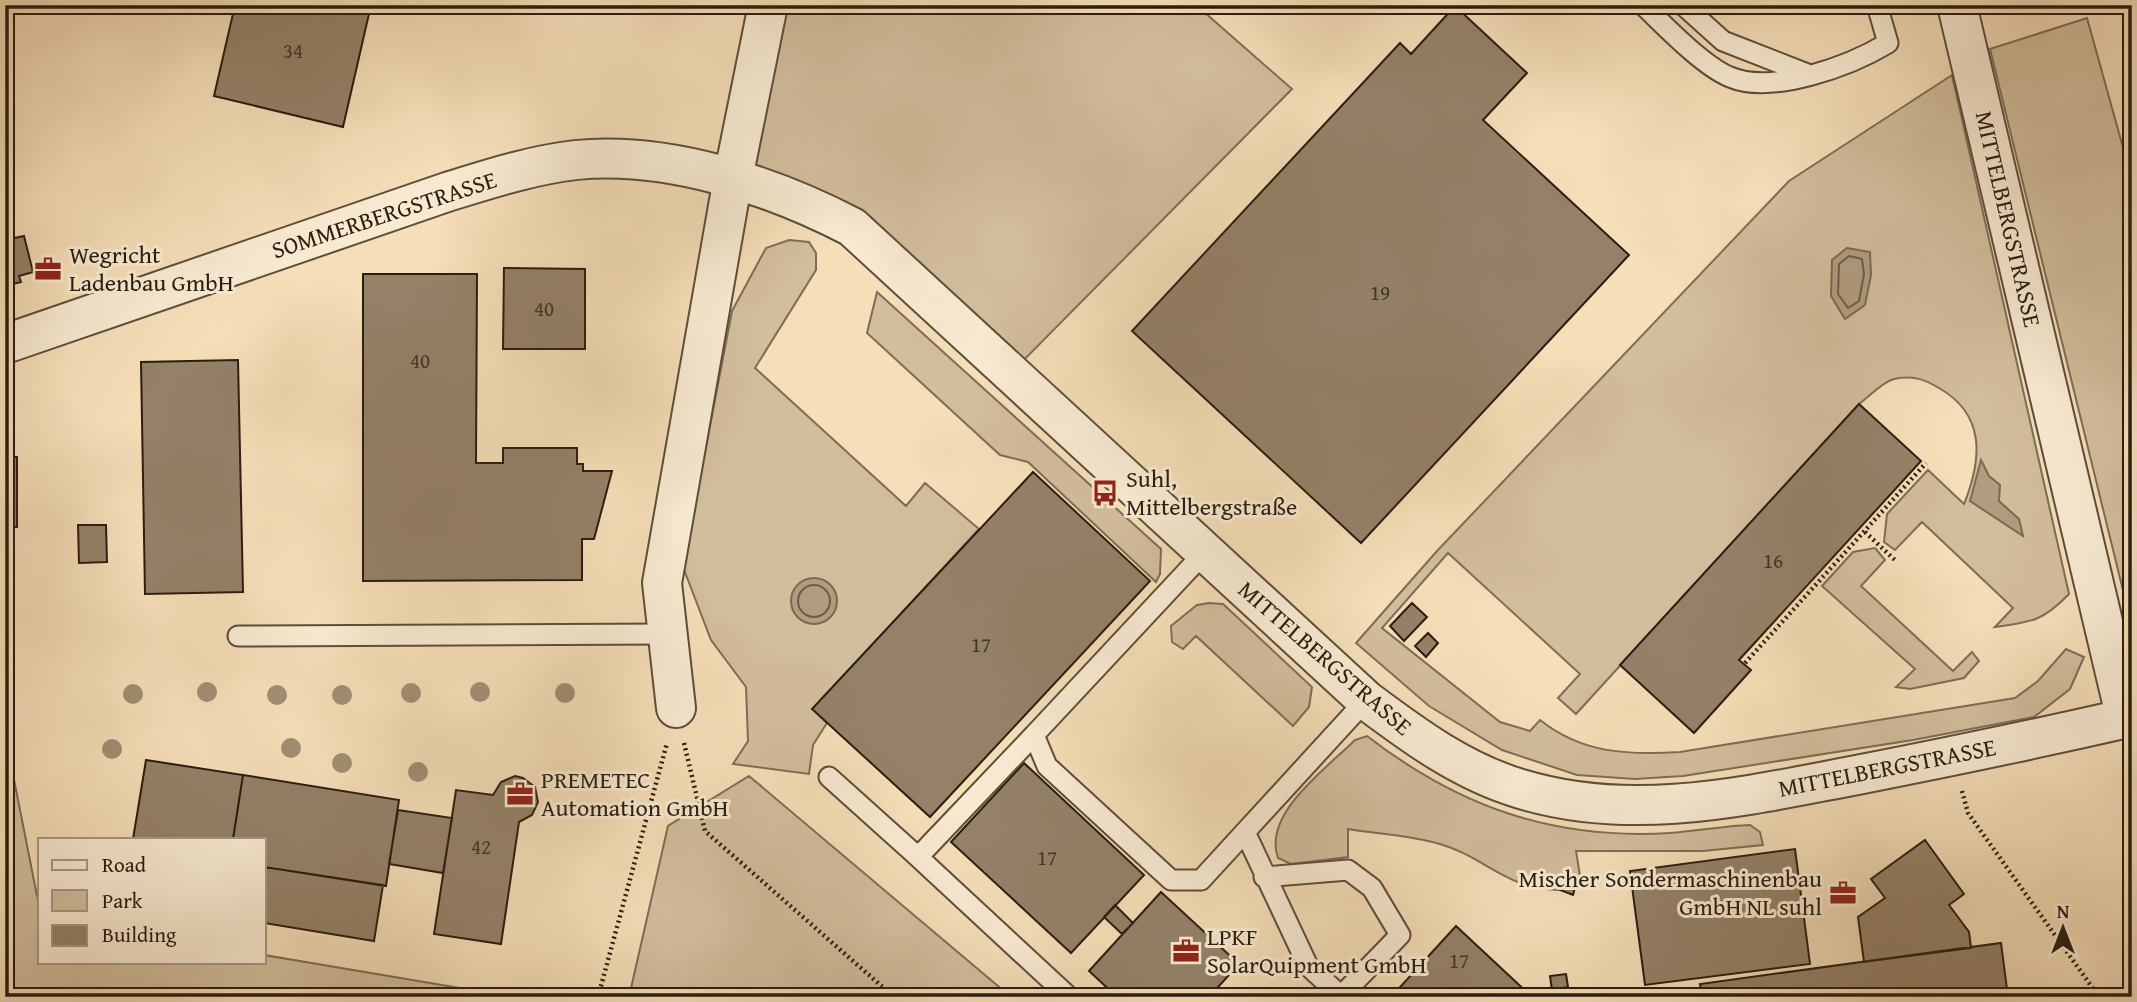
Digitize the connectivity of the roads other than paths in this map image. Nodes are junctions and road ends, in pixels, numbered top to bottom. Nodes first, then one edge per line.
1 (768, 5) edge
2 (1643, 5) edge
3 (1683, 5) edge
4 (1877, 5) edge
5 (1957, 5) edge
6 (1810, 75) junction
7 (733, 178) junction
8 (5, 344) edge
9 (1205, 553) junction
10 (668, 634) junction
11 (237, 636) dead end
12 (1366, 700) junction
13 (676, 708) road end
14 (2129, 718) edge
15 (1034, 736) junction
16 (829, 777) dead end
17 (1245, 832) junction
18 (918, 857) junction
19 (1264, 877) junction
20 (1069, 997) edge

1 - 7 street
2 - 6 lane
3 - 6 lane
4 - 6 lane
5 - 14 street, MITTELBERGSTRASSE
7 - 8 street, SOMMERBERGSTRASSE
7 - 9 street, MITTELBERGSTRASSE
7 - 10 street
9 - 12 street, MITTELBERGSTRASSE
9 - 15 lane
10 - 11 lane
10 - 13 street
12 - 14 street, MITTELBERGSTRASSE
12 - 17 lane
15 - 17 lane
15 - 18 lane
16 - 18 lane
17 - 19 lane
18 - 20 lane
19 - 19 lane

